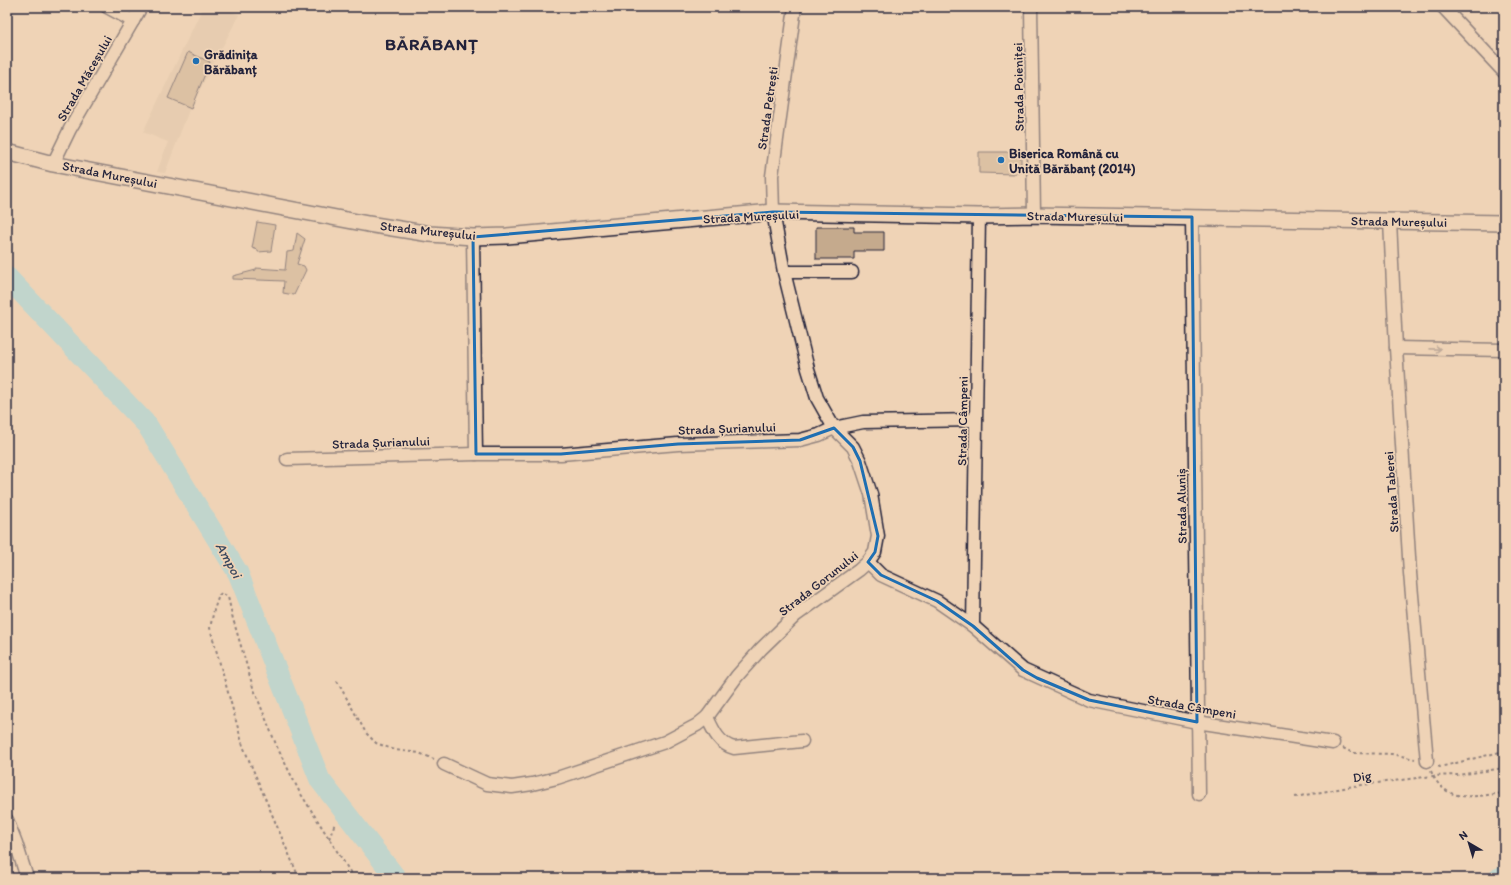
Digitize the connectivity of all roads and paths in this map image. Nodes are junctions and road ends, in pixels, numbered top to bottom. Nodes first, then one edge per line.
1 (107, 7) edge
2 (141, 7) edge
3 (795, 7) edge
4 (1031, 7) edge
5 (1443, 7) edge
6 (133, 21) junction
7 (1504, 72) edge
8 (7, 152) edge
9 (53, 164) junction
10 (773, 212) junction
11 (1034, 215) junction
12 (979, 216) junction
13 (1192, 217) junction
14 (1390, 221) junction
15 (1504, 223) edge
16 (474, 237) junction
17 (784, 272) junction
18 (852, 272) dead end
19 (1396, 348) junction
20 (1504, 350) edge
21 (976, 420) junction
22 (834, 428) junction
23 (476, 454) junction
24 (287, 459) dead end
25 (868, 562) junction
26 (974, 626) junction
27 (337, 681) dead end
28 (707, 717) junction
29 (1197, 722) junction
30 (802, 741) dead end
31 (1333, 743) joint
32 (1504, 751) edge
33 (1427, 761) junction
34 (444, 764) joint
35 (1504, 768) edge
36 (1433, 776) junction
37 (1504, 793) edge
38 (1199, 794) dead end
39 (1294, 797) dead end
40 (7, 820) edge
41 (335, 823) dead end
42 (329, 839) junction
43 (27, 878) edge
44 (299, 878) edge
45 (354, 878) edge

1 - 6 street
2 - 6 street, Strada Măceșului
3 - 10 street, Strada Petrești
4 - 11 street, Strada Poieniței
5 - 7 street
6 - 9 street, Strada Măceșului
8 - 9 street, Strada Mureșului
9 - 16 street, Strada Mureșului
10 - 12 street, Strada Mureșului
10 - 16 street, Strada Mureșului
10 - 17 street, Strada Gorunului
11 - 12 street, Strada Mureșului
11 - 13 street, Strada Mureșului
12 - 21 street, Strada Câmpeni
13 - 14 street, Strada Mureșului
13 - 29 street, Strada Aluniș
14 - 15 street, Strada Mureșului
14 - 19 street, Strada Taberei
16 - 23 street
17 - 18 street
17 - 22 street, Strada Gorunului
19 -> 20 street
19 - 33 street, Strada Taberei
21 - 22 street, Strada Șurianului
21 - 26 street, Strada Câmpeni
22 - 23 street, Strada Șurianului
22 - 25 street, Strada Gorunului
23 - 24 street, Strada Șurianului
25 - 26 street, Strada Câmpeni
25 - 28 street, Strada Gorunului
26 - 29 street, Strada Câmpeni
27 - 34 path
28 - 30 street
28 - 34 street, Strada Gorunului
29 - 31 street, Strada Câmpeni
29 - 38 street, Strada Aluniș
31 - 33 path
32 - 33 path
33 - 36 path
35 - 36 path, Dig
36 - 37 path
36 - 39 path, Dig
40 - 43 street
41 - 42 path
42 - 44 path
42 - 45 path

